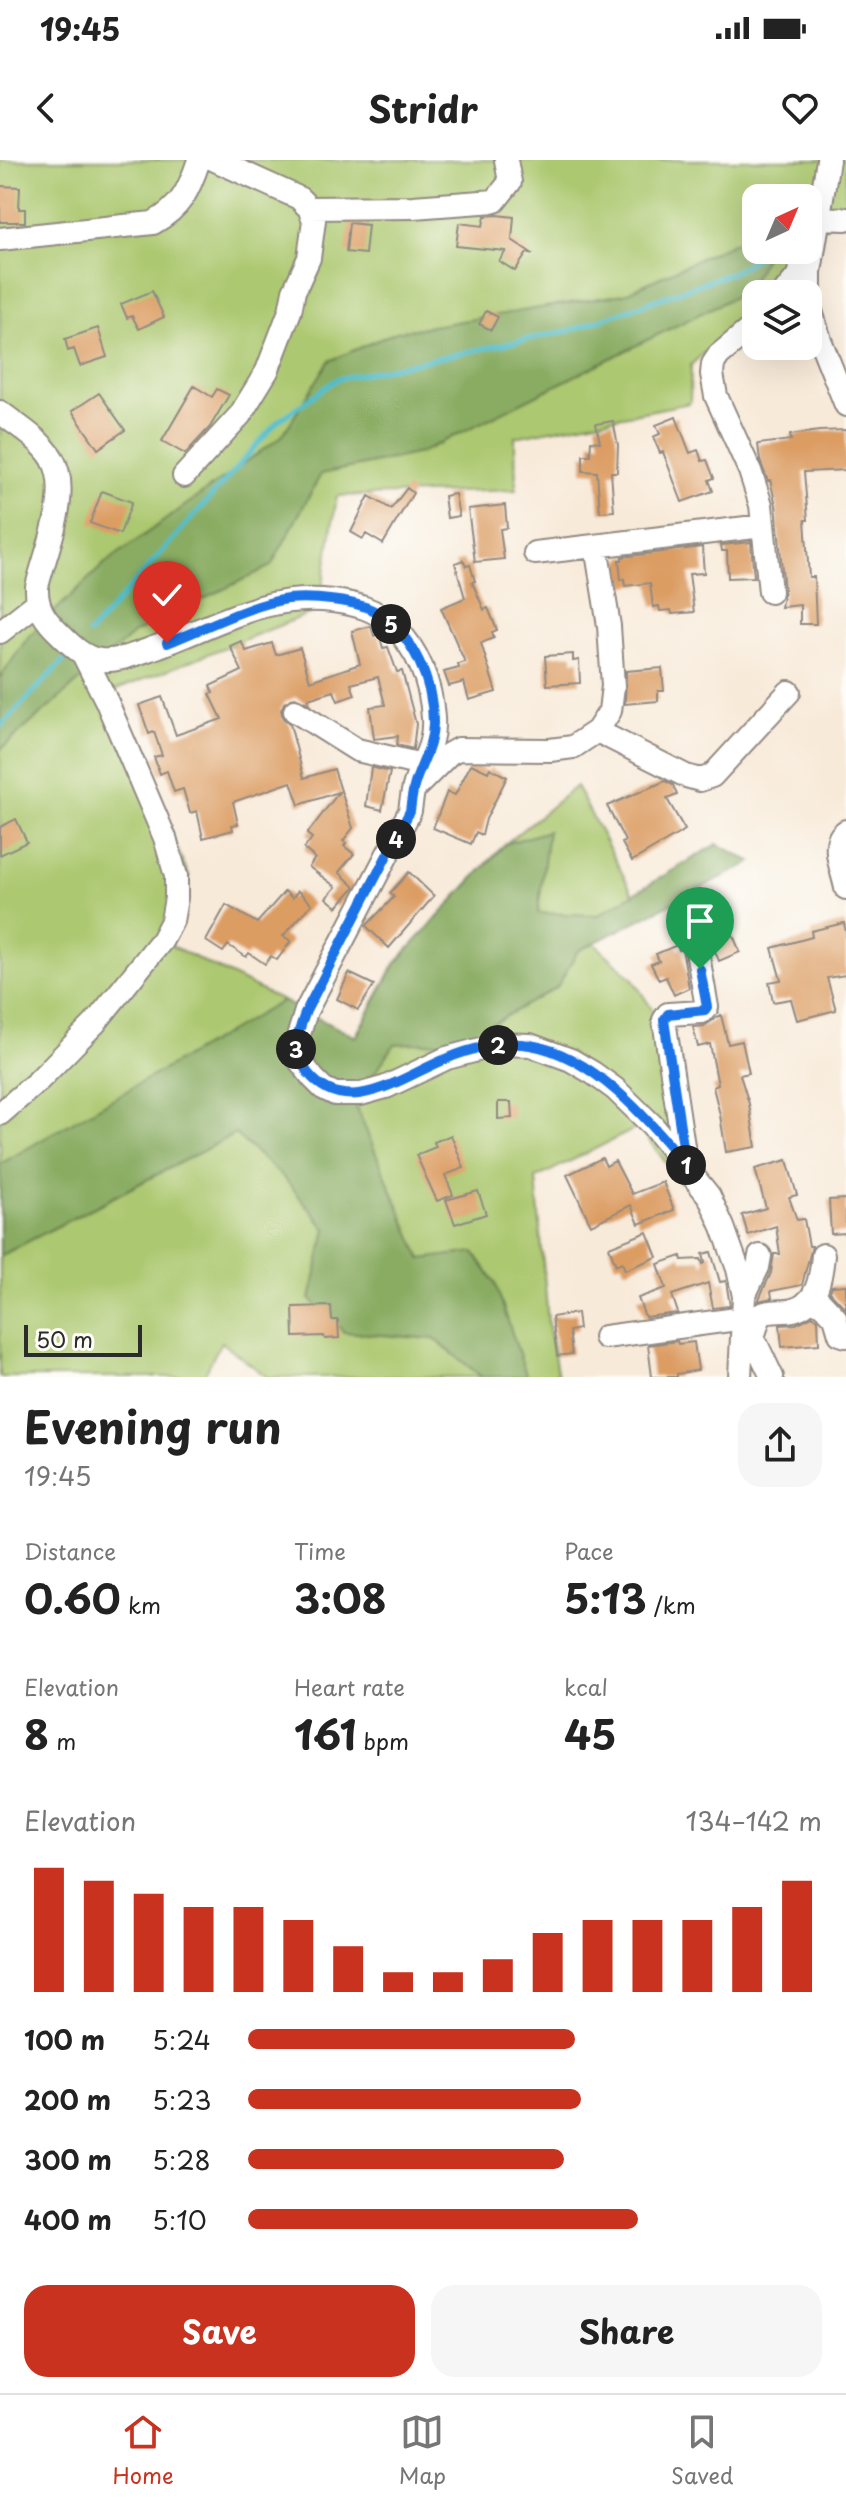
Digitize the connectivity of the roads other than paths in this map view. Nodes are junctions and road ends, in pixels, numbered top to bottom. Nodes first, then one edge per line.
1 (199, 160) edge
2 (215, 160) edge
3 (506, 160) edge
4 (828, 160) edge
5 (822, 199) edge
6 (309, 208) junction
7 (846, 219) edge
8 (822, 224) edge
9 (0, 239) edge
10 (811, 264) edge
11 (742, 336) edge
12 (846, 405) edge
13 (0, 412) edge
14 (184, 476) dead end
15 (763, 526) junction
16 (596, 546) junction
17 (535, 553) dead end
18 (770, 592) dead end
19 (37, 603) junction
20 (0, 632) edge
21 (83, 654) junction
22 (789, 692) dead end
23 (295, 711) dead end
24 (597, 731) junction
25 (422, 765) junction
26 (413, 789) junction
27 (846, 831) edge
28 (846, 888) edge
29 (696, 945) dead end
30 (0, 1114) edge
31 (686, 1166) junction
32 (823, 1255) dead end
33 (760, 1256) dead end
34 (807, 1302) junction
35 (745, 1324) junction
36 (846, 1336) edge
37 (605, 1337) dead end
38 (740, 1377) edge
39 (772, 1377) edge

1 - 9 street
2 - 6 street
3 - 6 street
4 - 5 street
6 - 14 street
7 - 8 street
10 - 12 street
11 - 15 street
13 - 19 street
15 - 16 street
15 - 18 street
16 - 17 street
16 - 24 street
19 - 20 street
19 - 21 street
21 - 25 street
21 - 30 street
22 - 24 street
23 - 25 street
24 - 26 street
25 - 26 street
26 - 31 street
27 - 28 street
29 - 31 street
31 - 35 street
32 - 34 street
33 - 35 street
34 - 35 street
34 - 36 street
35 - 37 street
35 - 38 street
35 - 39 street

